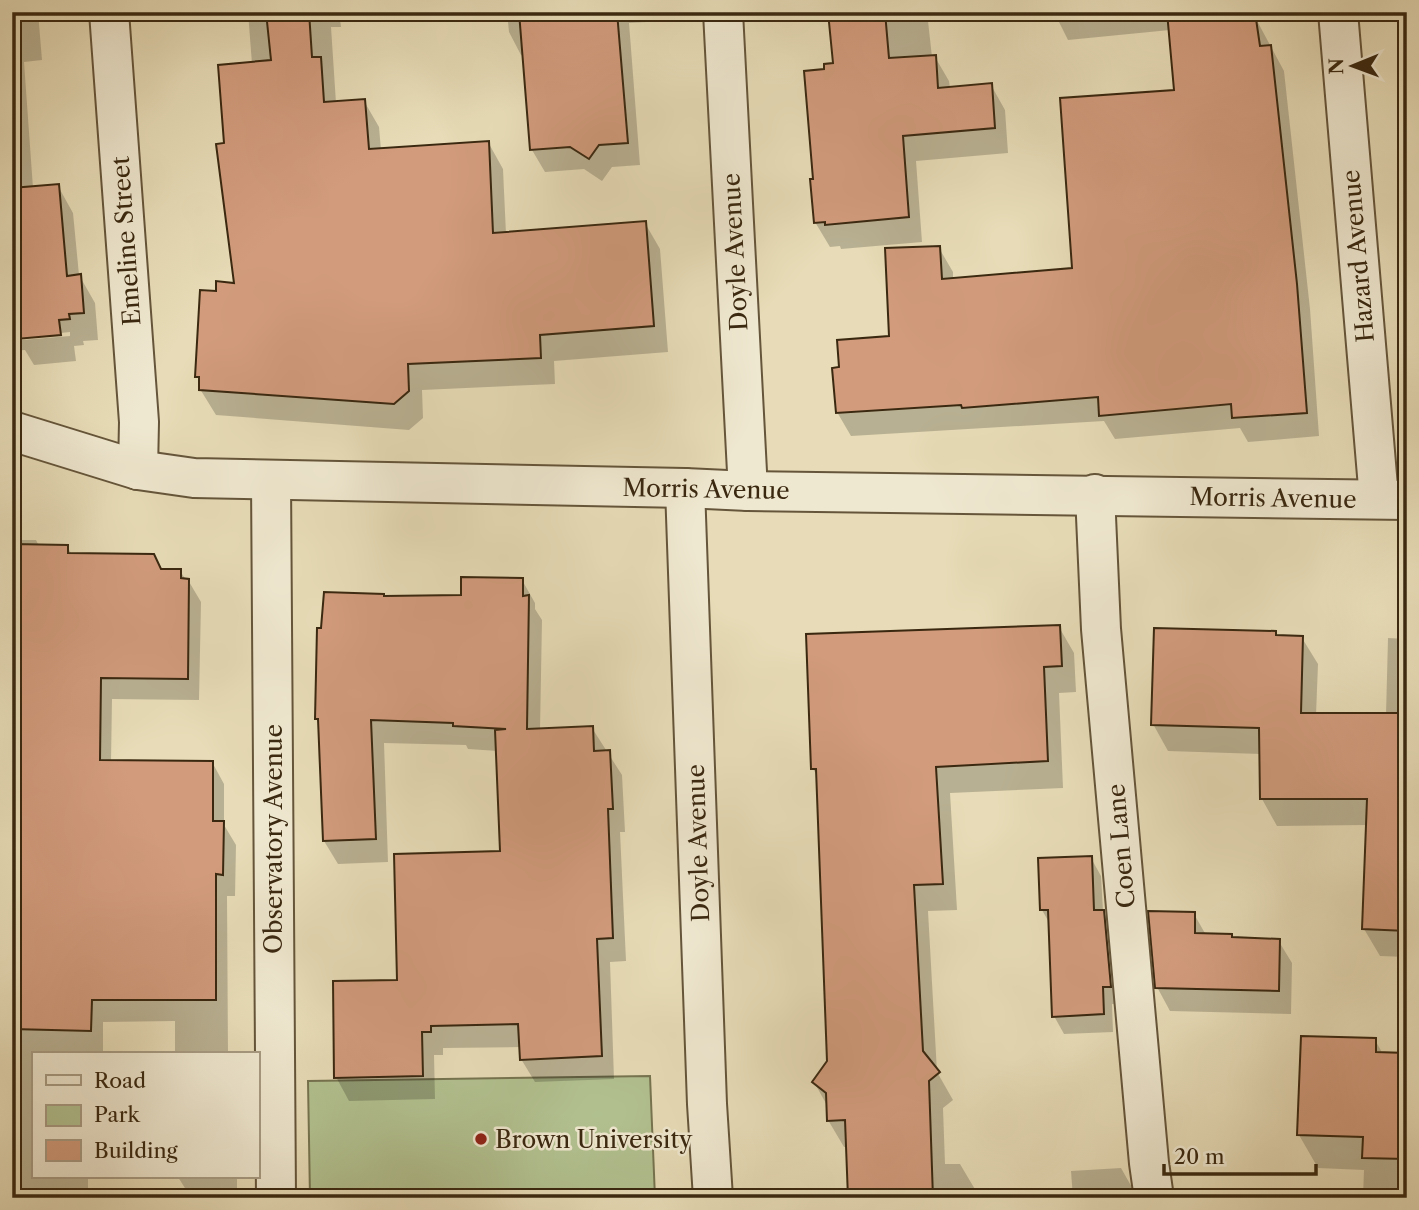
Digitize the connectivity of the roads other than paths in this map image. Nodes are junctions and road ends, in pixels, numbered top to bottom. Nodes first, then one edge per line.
1 (110, 12) edge
2 (723, 12) edge
3 (1338, 12) edge
4 (12, 430) edge
5 (138, 470) junction
6 (271, 480) junction
7 (685, 488) junction
8 (748, 491) junction
9 (1095, 494) junction
10 (1393, 500) edge
11 (276, 1198) edge
12 (713, 1198) edge
13 (1154, 1198) edge

1 - 5 street, Emeline Street
2 - 8 street, Doyle Avenue
3 - 10 street, Hazard Avenue
4 - 5 street, Morris Avenue
5 - 6 street, Morris Avenue
6 - 7 street, Morris Avenue
6 - 11 street, Observatory Avenue
7 - 8 street, Morris Avenue
7 - 12 street, Doyle Avenue
8 - 9 street, Morris Avenue
9 - 10 street, Morris Avenue
9 - 13 street, Coen Lane

